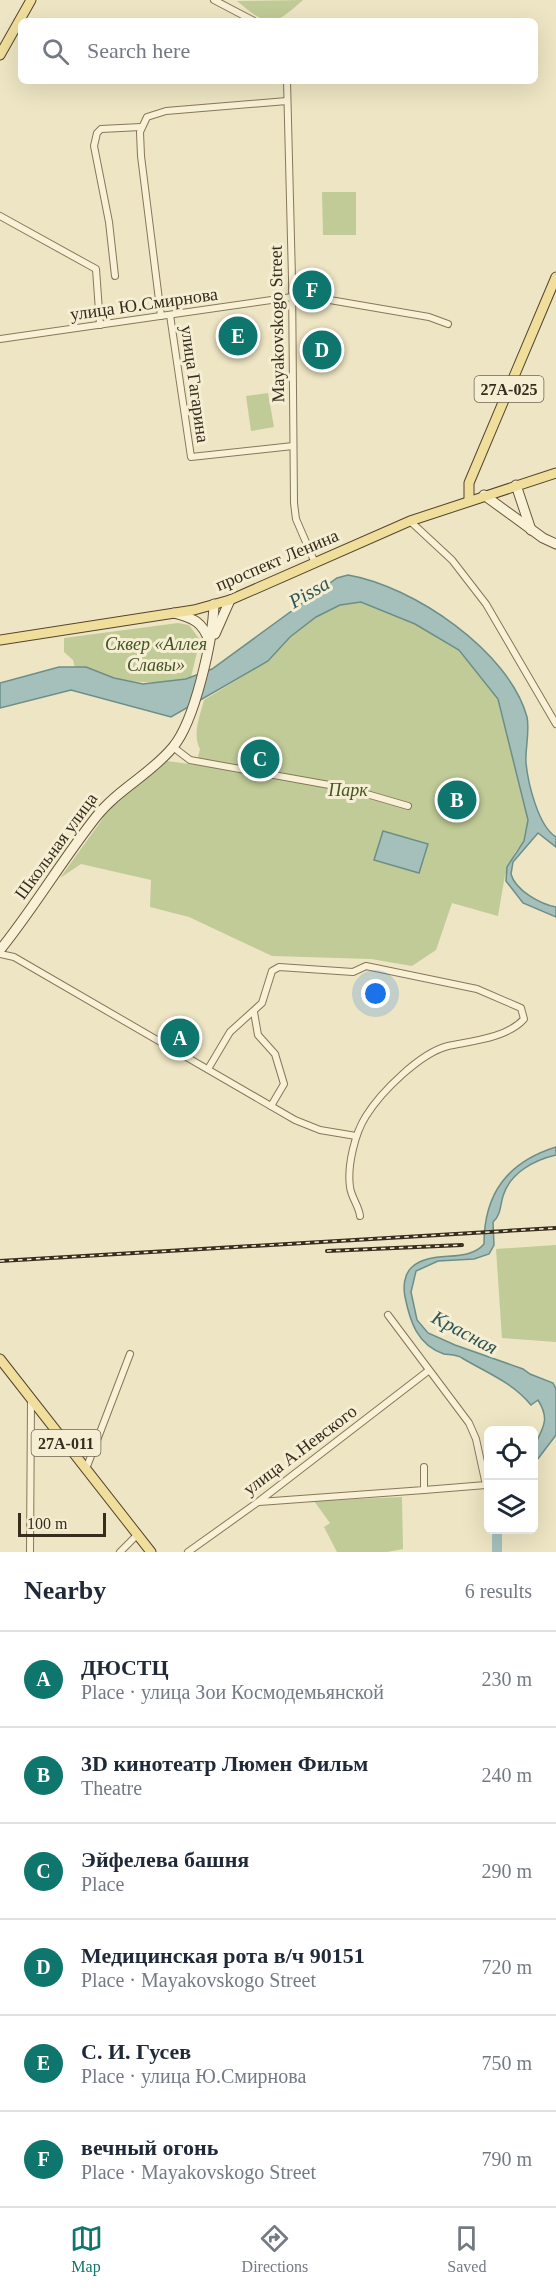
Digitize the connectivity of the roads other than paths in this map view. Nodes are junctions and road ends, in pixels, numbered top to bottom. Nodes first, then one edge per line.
1 (31, 0) edge
2 (214, 0) edge
3 (21, 18) edge
4 (248, 18) edge
5 (18, 23) edge
6 (0, 55) edge
7 (287, 84) edge
8 (287, 100) junction
9 (141, 128) junction
10 (0, 216) edge
11 (115, 276) dead end
12 (556, 277) edge
13 (292, 297) junction
14 (170, 315) junction
15 (161, 316) junction
16 (448, 324) dead end
17 (100, 326) junction
18 (0, 339) edge
19 (293, 446) junction
20 (556, 472) edge
21 (516, 485) junction
22 (484, 495) junction
23 (469, 501) junction
24 (410, 521) junction
25 (531, 530) junction
26 (556, 544) edge
27 (315, 563) junction
28 (230, 600) junction
29 (214, 604) junction
30 (174, 613) junction
31 (0, 640) edge
32 (210, 645) junction
33 (556, 724) edge
34 (173, 747) junction
35 (408, 806) dead end
36 (0, 952) edge
37 (254, 1012) junction
38 (208, 1069) junction
39 (271, 1106) junction
40 (356, 1136) junction
41 (360, 1216) dead end
42 (388, 1316) dead end
43 (130, 1354) dead end
44 (0, 1359) edge
45 (428, 1371) junction
46 (31, 1399) junction
47 (424, 1467) dead end
48 (86, 1469) junction
49 (424, 1490) junction
50 (258, 1502) junction
51 (138, 1534) junction
52 (30, 1552) edge
53 (120, 1552) edge
54 (151, 1552) edge
55 (188, 1552) edge

1 - 3 main road
2 - 4 street
5 - 6 main road
7 - 8 street, Mayakovskogo Street
8 - 9 street
8 - 13 street, Mayakovskogo Street
9 - 11 street
9 - 15 street
10 - 17 street
12 - 23 main road, 27А-025
13 - 14 street, улица Ю.Смирнова
13 - 16 street, улица Ю.Смирнова
13 - 19 street, Mayakovskogo Street
14 - 15 street, улица Ю.Смирнова
14 - 19 street, улица Гагарина
15 - 17 street, улица Ю.Смирнова
17 - 18 street, улица Ю.Смирнова
19 - 27 street, Mayakovskogo Street
20 - 21 main road, проспект Ленина
21 - 22 main road, проспект Ленина
21 - 25 main road
22 - 23 main road, проспект Ленина
22 - 25 main road
23 - 24 main road, проспект Ленина
24 - 27 main road, проспект Ленина
24 - 33 street
25 - 26 main road
27 - 28 main road, проспект Ленина
28 - 29 main road, проспект Ленина
28 - 32 main road, Школьная улица
29 - 30 main road, проспект Ленина
29 - 32 main road, Школьная улица
30 - 31 main road, проспект Ленина
30 - 32 main road
32 - 34 main road, Школьная улица
34 - 35 street
34 - 36 main road, Школьная улица
36 - 38 street
37 - 38 street
37 - 39 street
37 - 40 street
38 - 39 street
39 - 40 street
40 - 41 street
42 - 45 street
43 - 48 street
44 - 46 main road, 27А-011
45 - 49 street
45 - 50 street, улица А.Невского
46 - 48 main road, 27А-011
46 - 52 street
47 - 49 street
48 - 51 main road, 27А-011
49 - 50 street
50 - 55 street, улица А.Невского
51 - 53 street
51 - 54 main road, 27А-011

